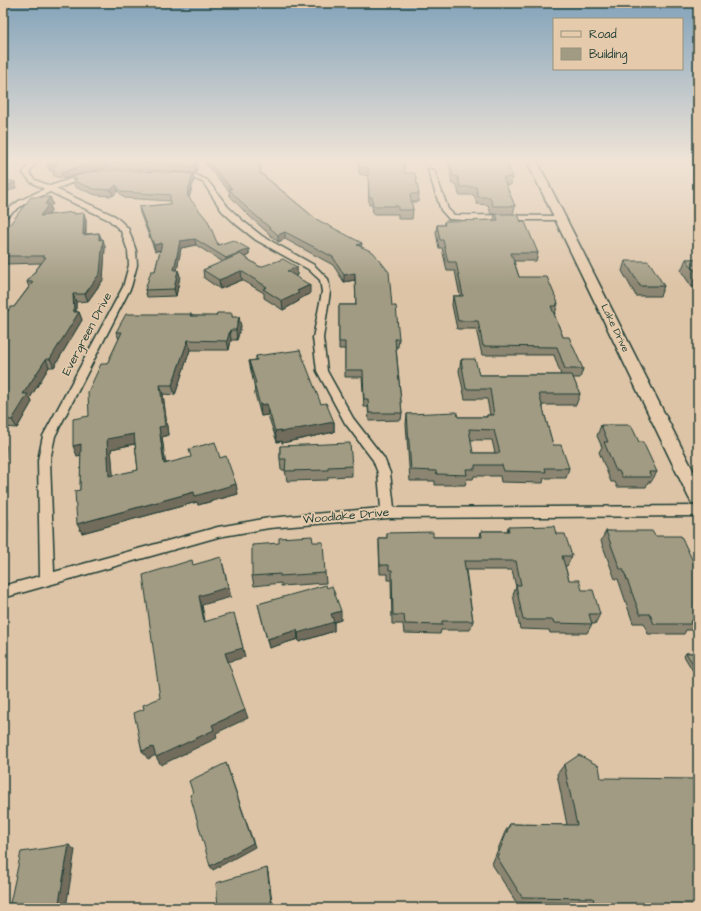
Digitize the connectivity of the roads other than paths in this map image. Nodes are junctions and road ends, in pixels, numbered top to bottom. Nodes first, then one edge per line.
1 (24, 202) edge
2 (75, 202) edge
3 (220, 202) edge
4 (442, 202) edge
5 (552, 202) edge
6 (3, 217) edge
7 (560, 218) junction
8 (698, 498) edge
9 (698, 511) edge
10 (388, 513) junction
11 (47, 579) junction
12 (3, 592) edge

1 - 6 street
2 - 11 street, Evergreen Drive
3 - 10 street
4 - 7 street
5 - 7 main road, Lake Drive
7 - 8 main road, Lake Drive
9 - 10 street, Woodlake Drive
10 - 11 street, Woodlake Drive
11 - 12 street, Woodlake Drive

